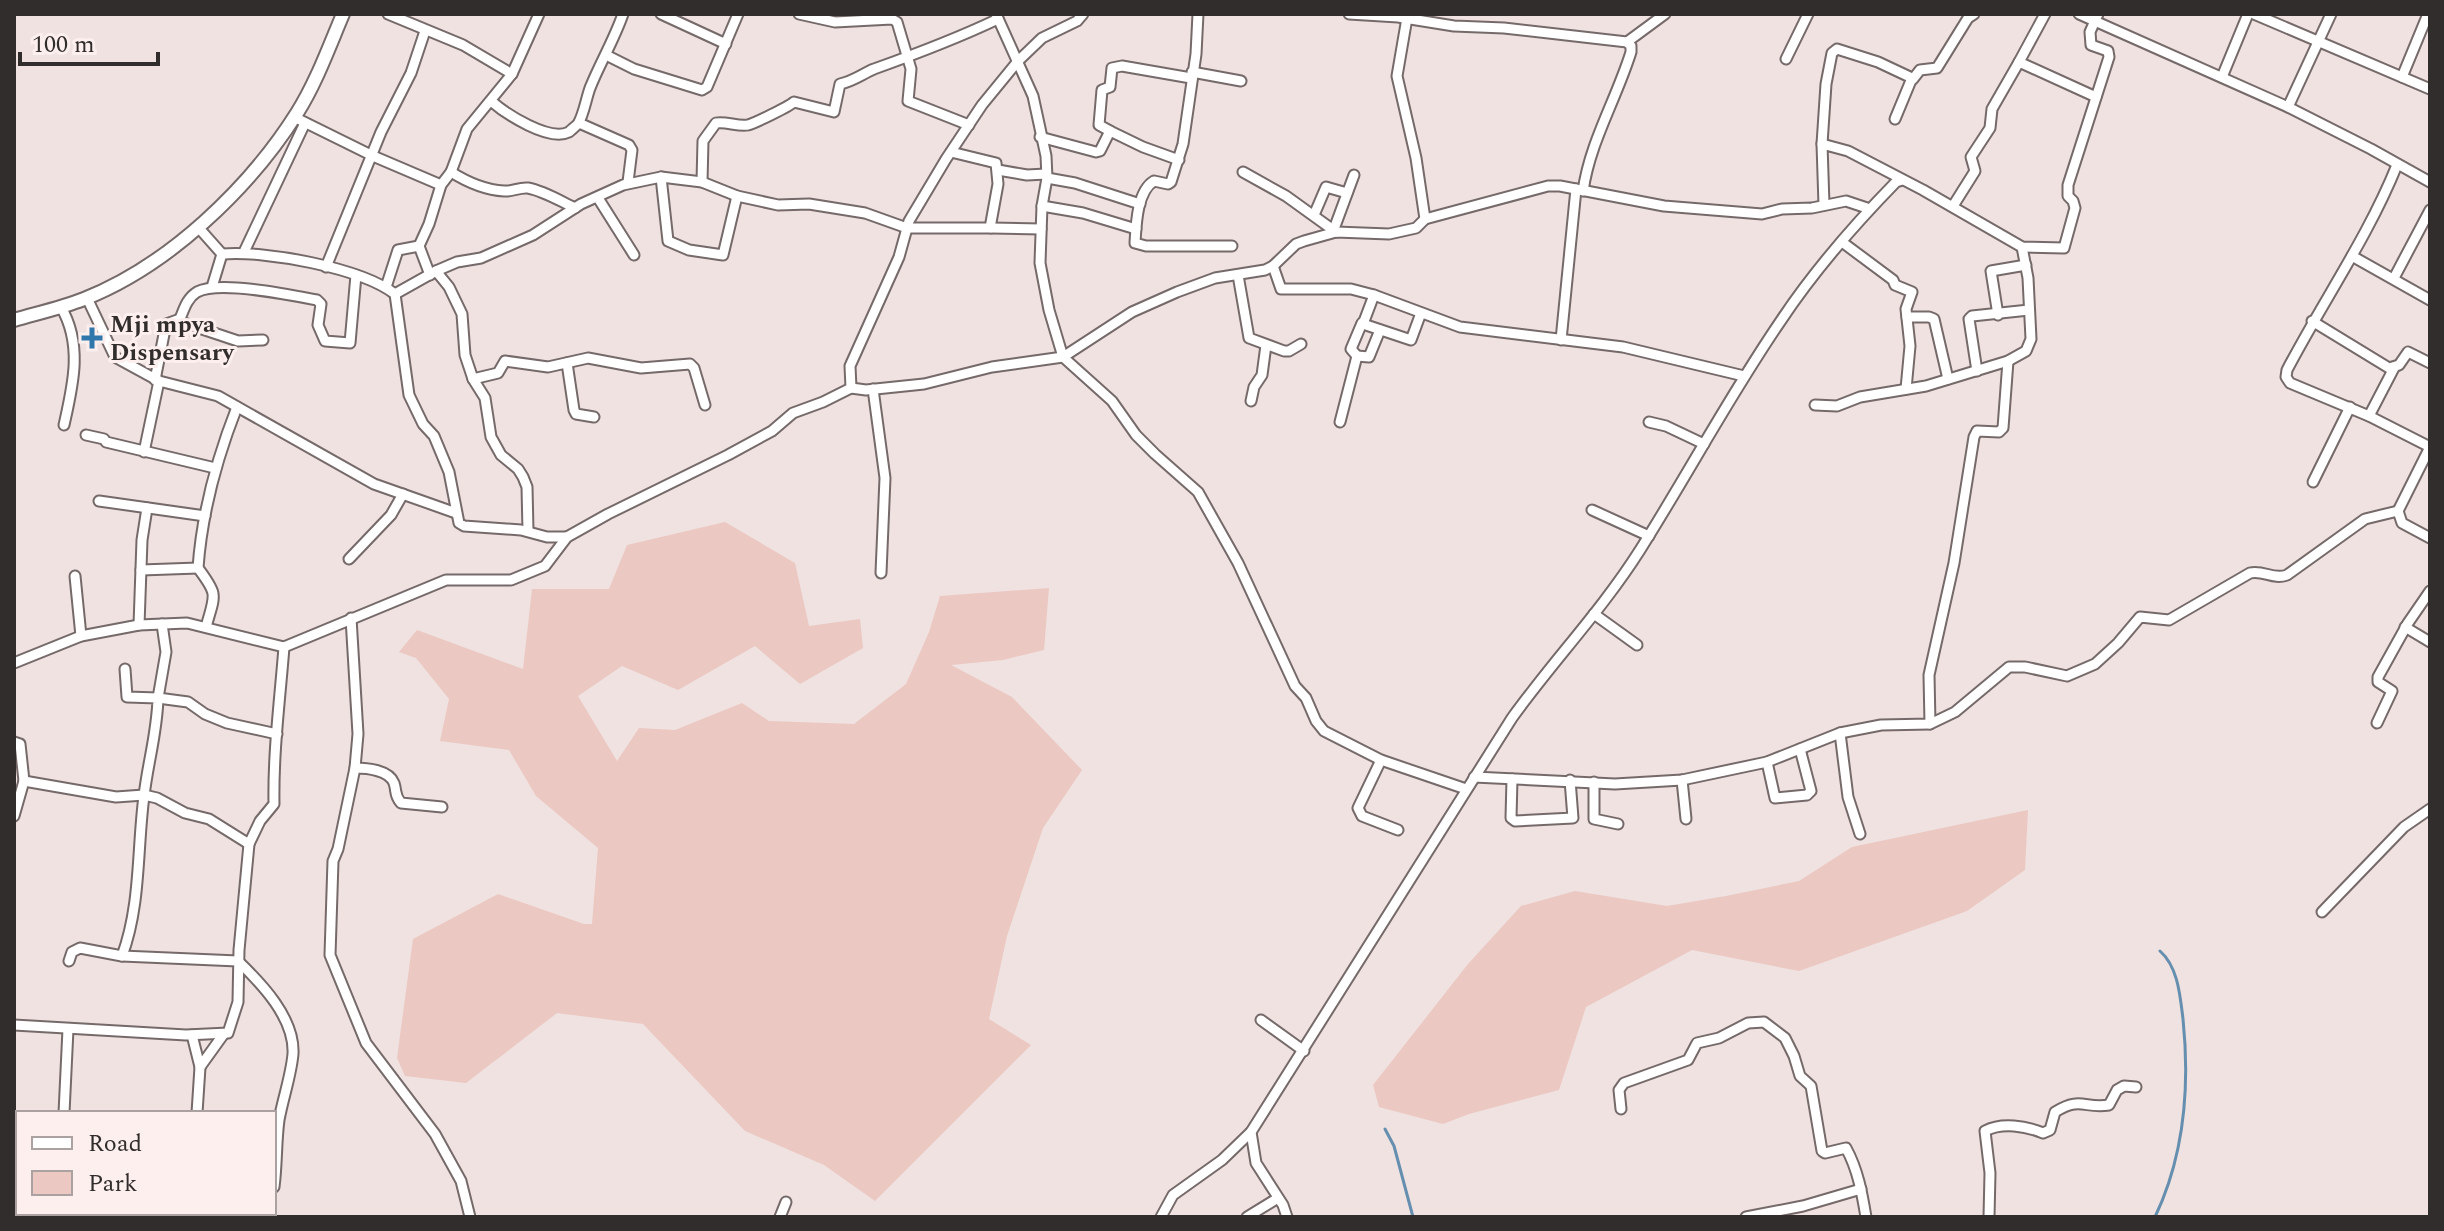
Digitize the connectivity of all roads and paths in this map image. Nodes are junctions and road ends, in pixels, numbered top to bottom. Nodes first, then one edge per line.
1 (343, 14) edge
2 (388, 14) edge
3 (539, 14) edge
4 (623, 14) edge
5 (661, 14) edge
6 (738, 14) edge
7 (799, 14) edge
8 (1083, 14) edge
9 (1198, 14) edge
10 (1349, 14) edge
11 (1665, 14) edge
12 (1808, 14) edge
13 (1974, 14) edge
14 (2045, 14) edge
15 (2079, 14) edge
16 (2248, 14) edge
17 (2254, 14) edge
18 (2331, 14) edge
19 (2428, 14) edge
20 (997, 16) edge
21 (1401, 16) edge
22 (2096, 17) edge
23 (425, 31) junction
24 (2318, 41) junction
25 (1627, 42) junction
26 (726, 44) junction
27 (606, 55) junction
28 (906, 58) junction
29 (1786, 59) dead end
30 (1018, 61) junction
31 (2019, 62) junction
32 (512, 74) junction
33 (1192, 75) junction
34 (2222, 77) junction
35 (2402, 77) junction
36 (1913, 79) junction
37 (1241, 81) dead end
38 (2430, 89) edge
39 (2096, 97) junction
40 (491, 101) junction
41 (2288, 107) junction
42 (1895, 119) dead end
43 (300, 120) junction
44 (579, 123) junction
45 (969, 125) junction
46 (1110, 131) junction
47 (1040, 137) junction
48 (1822, 144) junction
49 (951, 152) junction
50 (373, 156) junction
51 (1179, 160) junction
52 (2397, 165) junction
53 (998, 170) junction
54 (451, 172) junction
55 (1243, 172) dead end
56 (1354, 175) dead end
57 (1047, 176) junction
58 (661, 177) junction
59 (1902, 180) junction
60 (628, 182) junction
61 (702, 182) junction
62 (2430, 182) edge
63 (441, 185) junction
64 (1579, 190) junction
65 (1347, 193) junction
66 (737, 196) junction
67 (598, 198) junction
68 (1140, 204) junction
69 (1824, 205) junction
70 (1042, 206) junction
71 (1953, 206) junction
72 (575, 208) junction
73 (1870, 209) junction
74 (2430, 210) edge
75 (1314, 215) junction
76 (1425, 219) junction
77 (198, 227) junction
78 (907, 228) junction
79 (991, 228) junction
80 (1041, 229) junction
81 (1136, 229) junction
82 (1335, 231) junction
83 (1842, 242) junction
84 (419, 246) junction
85 (1232, 246) dead end
86 (2022, 247) junction
87 (244, 252) junction
88 (222, 254) junction
89 (634, 255) dead end
90 (2352, 256) junction
91 (2026, 265) junction
92 (1273, 266) junction
93 (326, 267) junction
94 (433, 273) junction
95 (356, 275) junction
96 (1238, 275) junction
97 (2394, 278) junction
98 (212, 287) junction
99 (386, 287) junction
100 (395, 294) junction
101 (1374, 295) junction
102 (87, 298) junction
103 (2430, 300) edge
104 (61, 307) junction
105 (2029, 310) junction
106 (1421, 313) junction
107 (1998, 315) junction
108 (1907, 317) junction
109 (180, 319) junction
110 (14, 320) edge
111 (2312, 321) junction
112 (1362, 323) junction
113 (1380, 330) junction
114 (263, 340) dead end
115 (1561, 340) junction
116 (1301, 344) dead end
117 (1266, 345) junction
118 (1357, 356) junction
119 (1063, 357) junction
120 (2008, 361) junction
121 (567, 363) junction
122 (2430, 363) edge
123 (2394, 368) junction
124 (1977, 371) junction
125 (1744, 376) junction
126 (473, 379) junction
127 (1948, 379) junction
128 (157, 380) junction
129 (851, 388) junction
130 (873, 389) junction
131 (1906, 389) junction
132 (1251, 401) dead end
133 (705, 405) dead end
134 (1815, 405) dead end
135 (237, 407) junction
136 (2350, 407) junction
137 (2369, 416) junction
138 (594, 417) dead end
139 (1340, 422) dead end
140 (1649, 422) dead end
141 (64, 425) dead end
142 (86, 435) dead end
143 (1704, 444) junction
144 (2430, 447) edge
145 (144, 452) junction
146 (215, 468) junction
147 (2313, 482) dead end
148 (403, 494) junction
149 (99, 501) dead end
150 (147, 508) junction
151 (1592, 510) dead end
152 (2398, 511) junction
153 (456, 513) junction
154 (205, 516) junction
155 (528, 531) junction
156 (1649, 536) junction
157 (567, 537) junction
158 (2430, 538) edge
159 (349, 559) dead end
160 (198, 568) junction
161 (141, 570) junction
162 (881, 573) dead end
163 (75, 576) dead end
164 (2430, 593) edge
165 (1594, 614) junction
166 (351, 618) junction
167 (162, 624) junction
168 (139, 625) junction
169 (206, 627) junction
170 (2405, 627) junction
171 (81, 636) junction
172 (2430, 642) edge
173 (1637, 645) dead end
174 (284, 647) junction
175 (14, 663) edge
176 (125, 669) dead end
177 (158, 698) junction
178 (2377, 723) dead end
179 (1930, 724) junction
180 (1840, 733) junction
181 (277, 734) junction
182 (14, 742) edge
183 (1800, 749) junction
184 (1381, 760) junction
185 (1767, 762) junction
186 (355, 768) junction
187 (1474, 777) junction
188 (1512, 779) junction
189 (1570, 780) junction
190 (1682, 780) junction
191 (24, 781) junction
192 (1594, 782) junction
193 (1466, 789) junction
194 (144, 795) junction
195 (442, 807) dead end
196 (2430, 809) edge
197 (14, 816) edge
198 (1573, 818) junction
199 (1594, 819) junction
200 (1686, 819) dead end
201 (1618, 824) dead end
202 (1398, 830) dead end
203 (1860, 834) dead end
204 (249, 844) junction
205 (2322, 912) dead end
206 (122, 956) junction
207 (69, 961) dead end
208 (238, 961) junction
209 (1261, 1020) dead end
210 (14, 1025) edge
211 (68, 1029) junction
212 (192, 1035) junction
213 (223, 1035) junction
214 (1304, 1051) junction
215 (200, 1067) junction
216 (2136, 1087) dead end
217 (1621, 1109) dead end
218 (64, 1111) edge
219 (197, 1111) edge
220 (1251, 1132) junction
221 (276, 1164) edge
222 (1861, 1189) junction
223 (1278, 1198) junction
224 (786, 1202) dead end
225 (470, 1217) edge
226 (780, 1217) edge
227 (1161, 1217) edge
228 (1247, 1217) edge
229 (1287, 1217) edge
230 (1746, 1217) edge
231 (1866, 1217) edge
232 (1989, 1217) edge

1 - 43 main road
2 - 23 street
3 - 32 street
4 - 27 street
5 - 26 street
6 - 26 street
7 - 28 street
8 - 30 street
9 - 33 street
10 - 21 street
11 - 25 street
12 - 29 street
13 - 36 street
14 - 31 street
15 - 22 street
16 - 34 street
17 - 24 street
18 - 24 street
19 - 35 street
20 - 28 street
20 - 30 street
21 - 25 street
21 - 76 street
22 - 34 street
22 - 39 street
23 - 32 street
23 - 50 street
24 - 35 street
24 - 41 street
25 - 64 street
26 - 27 street
27 - 44 street
28 - 45 street
28 - 61 street
30 - 45 street
30 - 47 street
31 - 39 street
31 - 71 street
32 - 40 street
33 - 37 street
33 - 46 street
33 - 51 street
34 - 41 street
35 - 38 street
36 - 42 street
36 - 48 street
39 - 86 street
40 - 44 street
40 - 54 street
41 - 52 street
43 - 50 street
43 - 77 main road
43 - 87 street
44 - 60 street
45 - 49 street
46 - 47 street
46 - 51 street
47 - 57 street
48 - 59 street
48 - 69 street
49 - 53 street
49 - 78 street
50 - 63 street
50 - 93 street
51 - 68 street
52 - 62 street
52 - 90 street
53 - 57 street
53 - 79 street
54 - 63 street
54 - 72 street
55 - 75 street
56 - 65 street
57 - 68 street
57 - 70 street
58 - 60 street
58 - 61 street
58 - 66 street
59 - 71 street
59 - 73 street
60 - 67 street
61 - 66 street
63 - 84 street
64 - 69 street
64 - 76 street
64 - 115 street
65 - 75 street
65 - 82 street
66 - 78 street
67 - 72 street
67 - 89 street
68 - 81 street
69 - 73 street
70 - 80 street
70 - 81 street
71 - 86 street
72 - 94 street
73 - 83 street
74 - 97 street
75 - 82 street
76 - 82 street
77 - 88 street
77 - 102 main road
78 - 79 street
78 - 129 street
79 - 80 street
80 - 119 street
81 - 85 street
82 - 92 street
83 - 108 street
83 - 125 street
84 - 94 street
84 - 99 street
86 - 91 street
87 - 88 street
87 - 93 street
88 - 98 street
90 - 97 street
90 - 111 street
91 - 105 street
91 - 107 street
92 - 96 street
92 - 101 street
93 - 95 street
94 - 100 street
94 - 126 street
95 - 98 street
95 - 99 street
96 - 117 street
96 - 119 street
97 - 103 street
98 - 109 street
99 - 100 street
100 - 153 street
101 - 106 street
101 - 112 street
102 - 104 main road
102 - 128 street
104 - 110 main road
104 - 141 street
105 - 107 street
105 - 120 street
106 - 113 street
106 - 115 street
107 - 124 street
108 - 127 street
108 - 131 street
109 - 114 street
109 - 128 street
111 - 123 street
111 - 136 street
112 - 113 street
112 - 118 street
113 - 118 street
115 - 125 street
116 - 117 street
117 - 132 street
118 - 139 street
119 - 130 street
119 - 184 street
120 - 124 street
120 - 179 street
121 - 126 street
121 - 133 street
121 - 138 street
122 - 123 street
123 - 137 street
124 - 127 street
125 - 143 street
126 - 155 street
127 - 131 street
128 - 135 street
128 - 145 street
129 - 130 street
129 - 157 street
130 - 162 street
131 - 134 street
135 - 146 street
135 - 148 street
136 - 137 street
136 - 147 street
137 - 144 street
140 - 143 street
142 - 145 street
143 - 156 street
144 - 152 street
145 - 146 street
146 - 154 street
148 - 153 street
148 - 159 street
149 - 150 street
150 - 154 street
150 - 161 street
151 - 156 street
152 - 158 street
152 - 179 street
153 - 155 street
154 - 160 street
155 - 157 street
156 - 165 street
157 - 166 street
160 - 161 street
160 - 169 street
161 - 168 street
163 - 171 street
164 - 170 street
165 - 173 street
165 - 187 street
166 - 174 street
166 - 186 street
167 - 168 street
167 - 169 street
167 - 177 street
168 - 171 street
169 - 174 street
170 - 172 street
170 - 178 street
171 - 175 street
174 - 181 street
176 - 177 street
177 - 181 street
177 - 194 street
179 - 180 street
180 - 183 street
180 - 203 street
181 - 204 street
182 - 191 street
183 - 185 street
183 - 185 street
184 - 193 street
184 - 202 street
185 - 190 street
186 - 195 street
186 - 225 street
187 - 188 street
187 - 193 street
188 - 189 street
188 - 198 street
189 - 192 street
189 - 198 street
190 - 192 street
190 - 200 street
191 - 194 street
191 - 197 street
192 - 199 street
193 - 214 street
194 - 204 street
194 - 206 street
196 - 205 street
198 - 199 street
199 - 201 street
204 - 208 street
206 - 207 street
206 - 208 street
208 - 213 street
208 - 221 street
209 - 214 street
210 - 211 street
211 - 212 street
211 - 218 street
212 - 213 street
212 - 215 street
213 - 215 street
214 - 220 street
215 - 219 street
216 - 232 street
217 - 222 street
220 - 223 street
220 - 227 street
222 - 230 street
222 - 231 street
223 - 228 street
223 - 229 street
224 - 226 street

